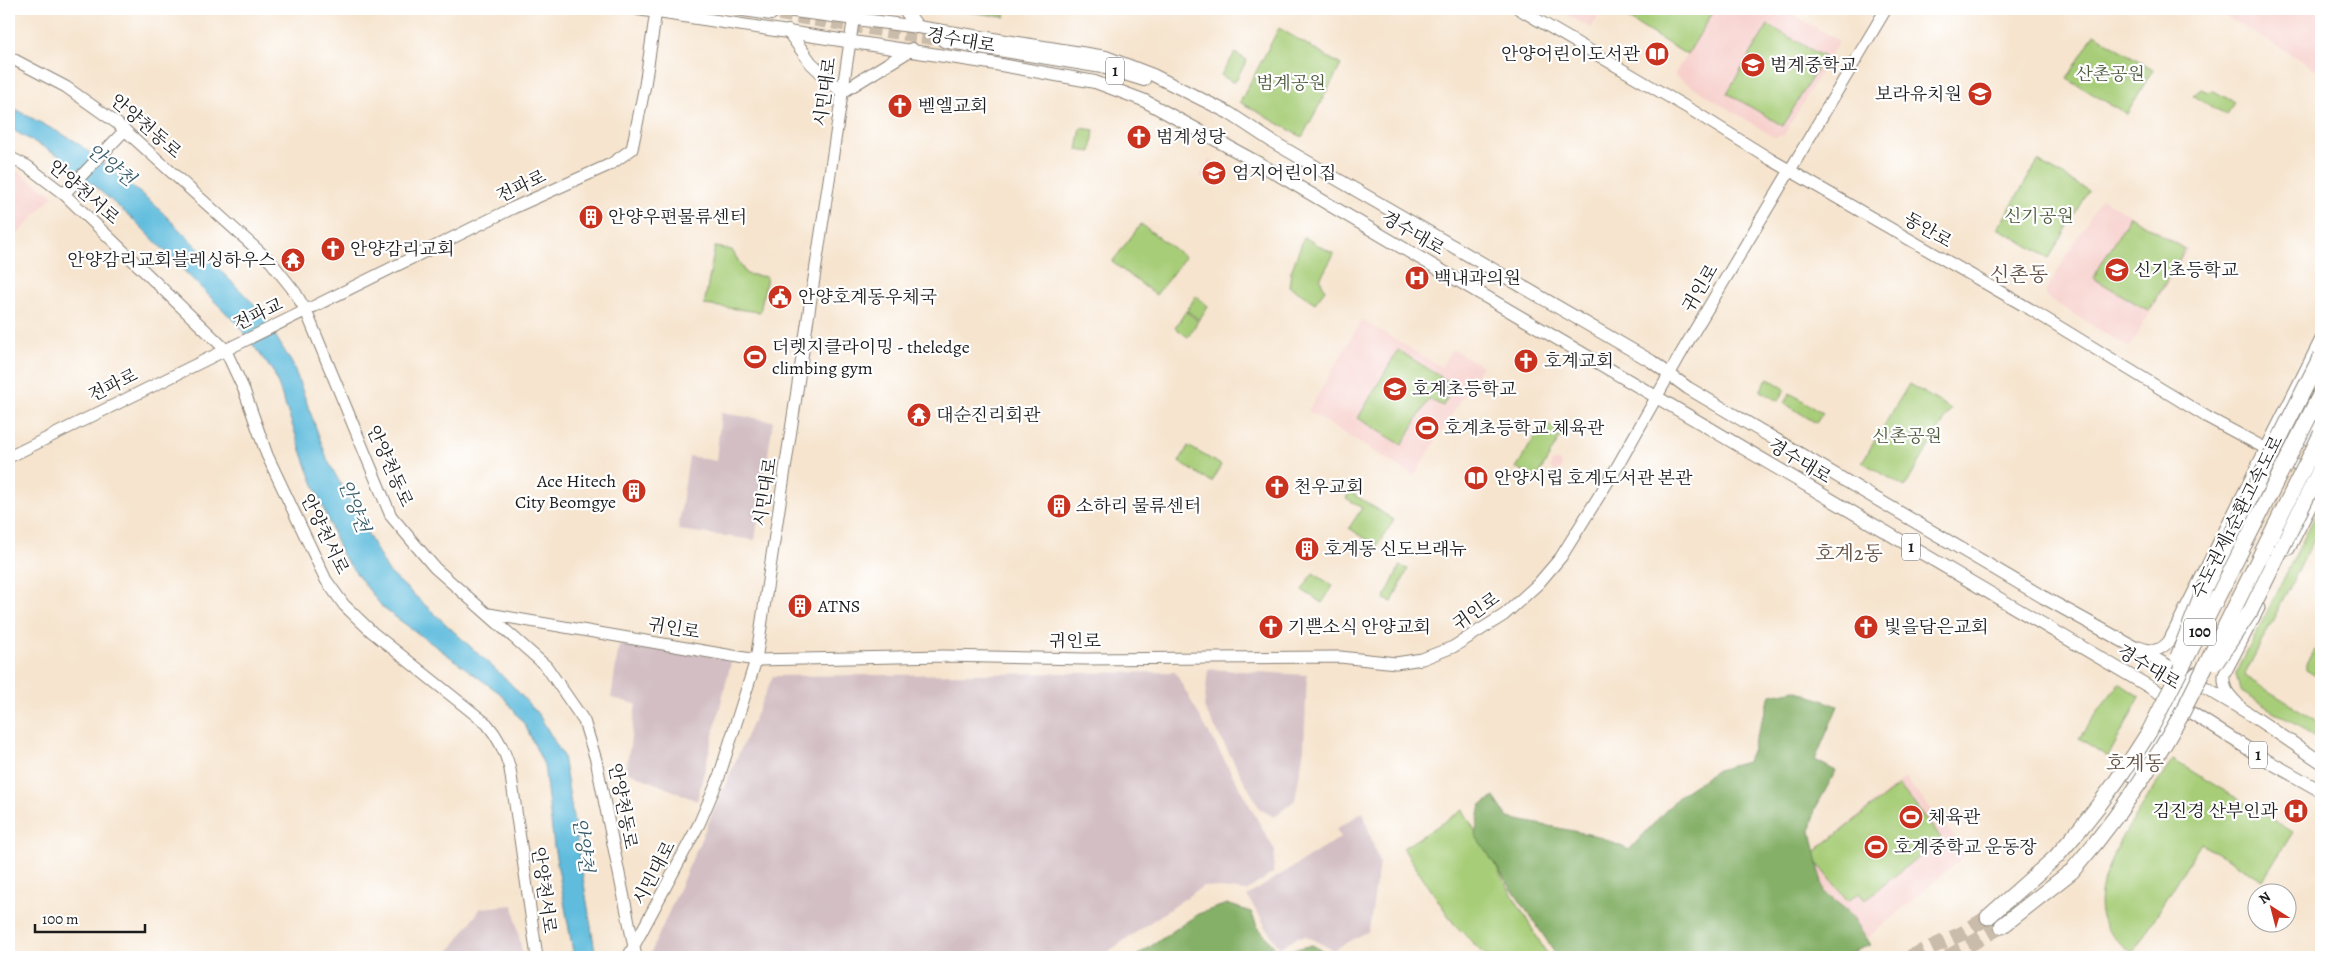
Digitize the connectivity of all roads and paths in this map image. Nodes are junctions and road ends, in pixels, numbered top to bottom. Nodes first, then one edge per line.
1 (638, 9) edge
2 (684, 9) edge
3 (737, 9) edge
4 (904, 9) edge
5 (1519, 9) edge
6 (1886, 9) edge
7 (656, 11) junction
8 (779, 12) edge
9 (854, 14) edge
10 (918, 27) junction
11 (788, 31) junction
12 (850, 41) junction
13 (912, 49) junction
14 (9, 56) edge
15 (842, 92) junction
16 (125, 130) junction
17 (1273, 142) junction
18 (9, 157) edge
19 (1260, 164) junction
20 (1789, 170) junction
21 (64, 194) junction
22 (302, 313) junction
23 (2321, 339) edge
24 (229, 347) junction
25 (2321, 356) edge
26 (1670, 375) junction
27 (2321, 382) edge
28 (2321, 393) edge
29 (1657, 397) junction
30 (2321, 418) edge
31 (2321, 434) edge
32 (2265, 449) junction
33 (9, 457) edge
34 (2283, 459) junction
35 (2298, 466) junction
36 (2321, 468) edge
37 (2321, 479) edge
38 (2321, 486) edge
39 (2250, 565) junction
40 (489, 614) junction
41 (2251, 625) junction
42 (2113, 636) junction
43 (756, 660) junction
44 (2179, 672) junction
45 (2190, 679) junction
46 (2165, 696) junction
47 (2179, 710) junction
48 (2245, 711) junction
49 (2150, 732) junction
50 (2144, 757) junction
51 (2321, 762) edge
52 (2132, 776) dead end
53 (2321, 791) edge
54 (1988, 917) tunnel mouth
55 (2002, 926) tunnel mouth
56 (633, 954) edge
57 (537, 957) edge

1 - 7 main road, 경수대로
2 - 8 main road, 경수대로
3 - 8 main road, 경수대로
4 - 10 main road
5 - 20 street, 동안로
6 - 20 street, 귀인로
7 - 11 main road, 경수대로
7 - 22 street, 전파로
8 - 9 main road, 경수대로
9 - 10 main road, 경수대로
9 - 12 street, 시민대로
10 - 17 main road, 경수대로
11 - 12 main road, 경수대로
11 - 15 main road
12 - 13 main road, 경수대로
12 - 15 street, 시민대로
13 - 15 main road
13 - 19 main road, 경수대로
14 - 16 street, 안양천동로
15 - 43 street, 시민대로
16 - 21 street
16 - 22 street, 안양천동로
17 - 19 main road, 경수대로 / 1
17 - 26 main road, 경수대로 / 1
18 - 21 street, 안양천서로
19 - 29 main road, 경수대로 / 1
20 - 26 street, 귀인로
20 - 32 street, 동안로
21 - 24 street, 안양천서로
22 - 24 street, 전파교
22 - 40 street, 안양천동로
23 - 32 street
24 - 33 street, 전파로
24 - 57 street, 안양천서로
25 - 49 highway, bridge
26 - 29 street, 귀인로
26 - 42 main road, 경수대로 / 1
27 - 34 street
28 - 49 highway, 수도권제1순환고속도로 / 100, bridge
29 - 43 street, 귀인로
29 - 46 main road, 경수대로 / 1
30 - 35 street
31 - 47 highway, 100, bridge
32 - 34 street, 동안로
32 - 42 street
34 - 35 street, 동안로
34 - 44 street
35 - 37 street, 동안로
35 - 39 street
36 - 47 highway, bridge
38 - 41 street
39 - 41 street
39 - 45 street
40 - 43 street, 귀인로
40 - 56 street, 안양천동로
41 - 48 street
42 - 44 main road, 경수대로 / 1
43 - 56 street, 시민대로
44 - 45 main road, 경수대로 / 1
44 - 46 street
45 - 47 street
45 - 48 main road, 경수대로 / 1
46 - 47 main road, 경수대로 / 1
46 - 50 street
47 - 50 street
47 - 53 main road, 경수대로 / 1
47 - 55 highway, 100, bridge
48 - 51 main road, 경수대로 / 1
49 - 54 highway, 수도권제1순환고속도로 / 100, bridge
50 - 52 street

